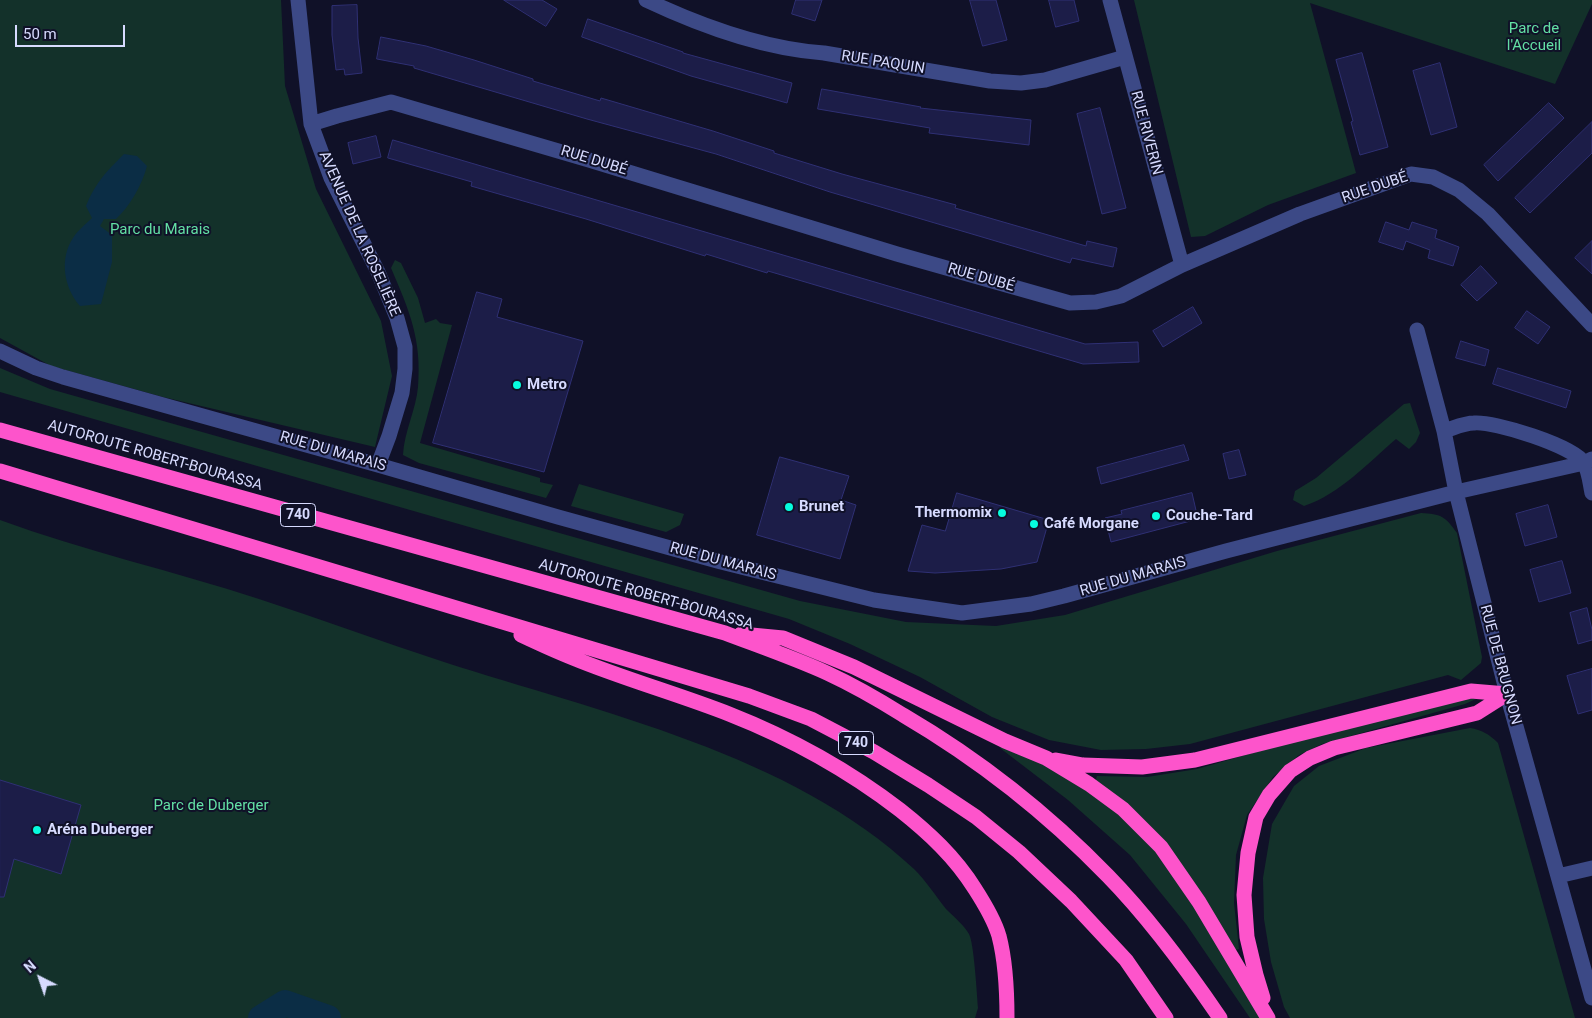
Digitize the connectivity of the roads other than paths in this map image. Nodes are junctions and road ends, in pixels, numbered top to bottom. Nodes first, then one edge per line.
1 (298, 0) edge
2 (646, 0) edge
3 (1110, 0) edge
4 (1125, 57) junction
5 (311, 124) junction
6 (1182, 266) junction
7 (1592, 325) edge
8 (1417, 330) dead end
9 (0, 351) edge
10 (0, 430) edge
11 (1444, 431) junction
12 (1588, 461) edge
13 (378, 465) junction
14 (0, 471) edge
15 (1456, 492) junction
16 (1592, 493) edge
17 (460, 608) junction
18 (725, 633) junction
19 (1507, 694) junction
20 (1046, 758) junction
21 (1592, 868) edge
22 (1558, 876) junction
23 (1592, 998) edge
24 (1007, 1018) edge
25 (1166, 1018) edge
26 (1220, 1018) edge
27 (1269, 1018) edge

1 - 5 street, AVENUE DE LA ROSELIÈRE
2 - 4 street, RUE PAQUIN
3 - 4 street, RUE RIVERIN
4 - 6 street, RUE RIVERIN
5 - 6 street, RUE DUBÉ
5 - 13 street, AVENUE DE LA ROSELIÈRE
6 - 7 street, RUE DUBÉ
8 - 11 street, RUE DE BRUGNON
9 - 13 street, RUE DU MARAIS
10 - 18 highway, AUTOROUTE ROBERT-BOURASSA / 740
11 - 12 street
11 - 15 street, RUE DE BRUGNON
12 - 15 street, RUE DU MARAIS
12 - 16 street
13 - 15 street, RUE DU MARAIS
14 - 17 highway, 740
15 - 19 street, RUE DE BRUGNON
17 - 24 highway
17 - 25 highway, 740
18 - 20 highway
18 - 26 highway, AUTOROUTE ROBERT-BOURASSA / 740
19 - 20 highway
19 - 22 street, RUE DE BRUGNON
19 - 27 highway
20 - 27 highway
21 - 22 street
22 - 23 street, RUE DE BRUGNON

